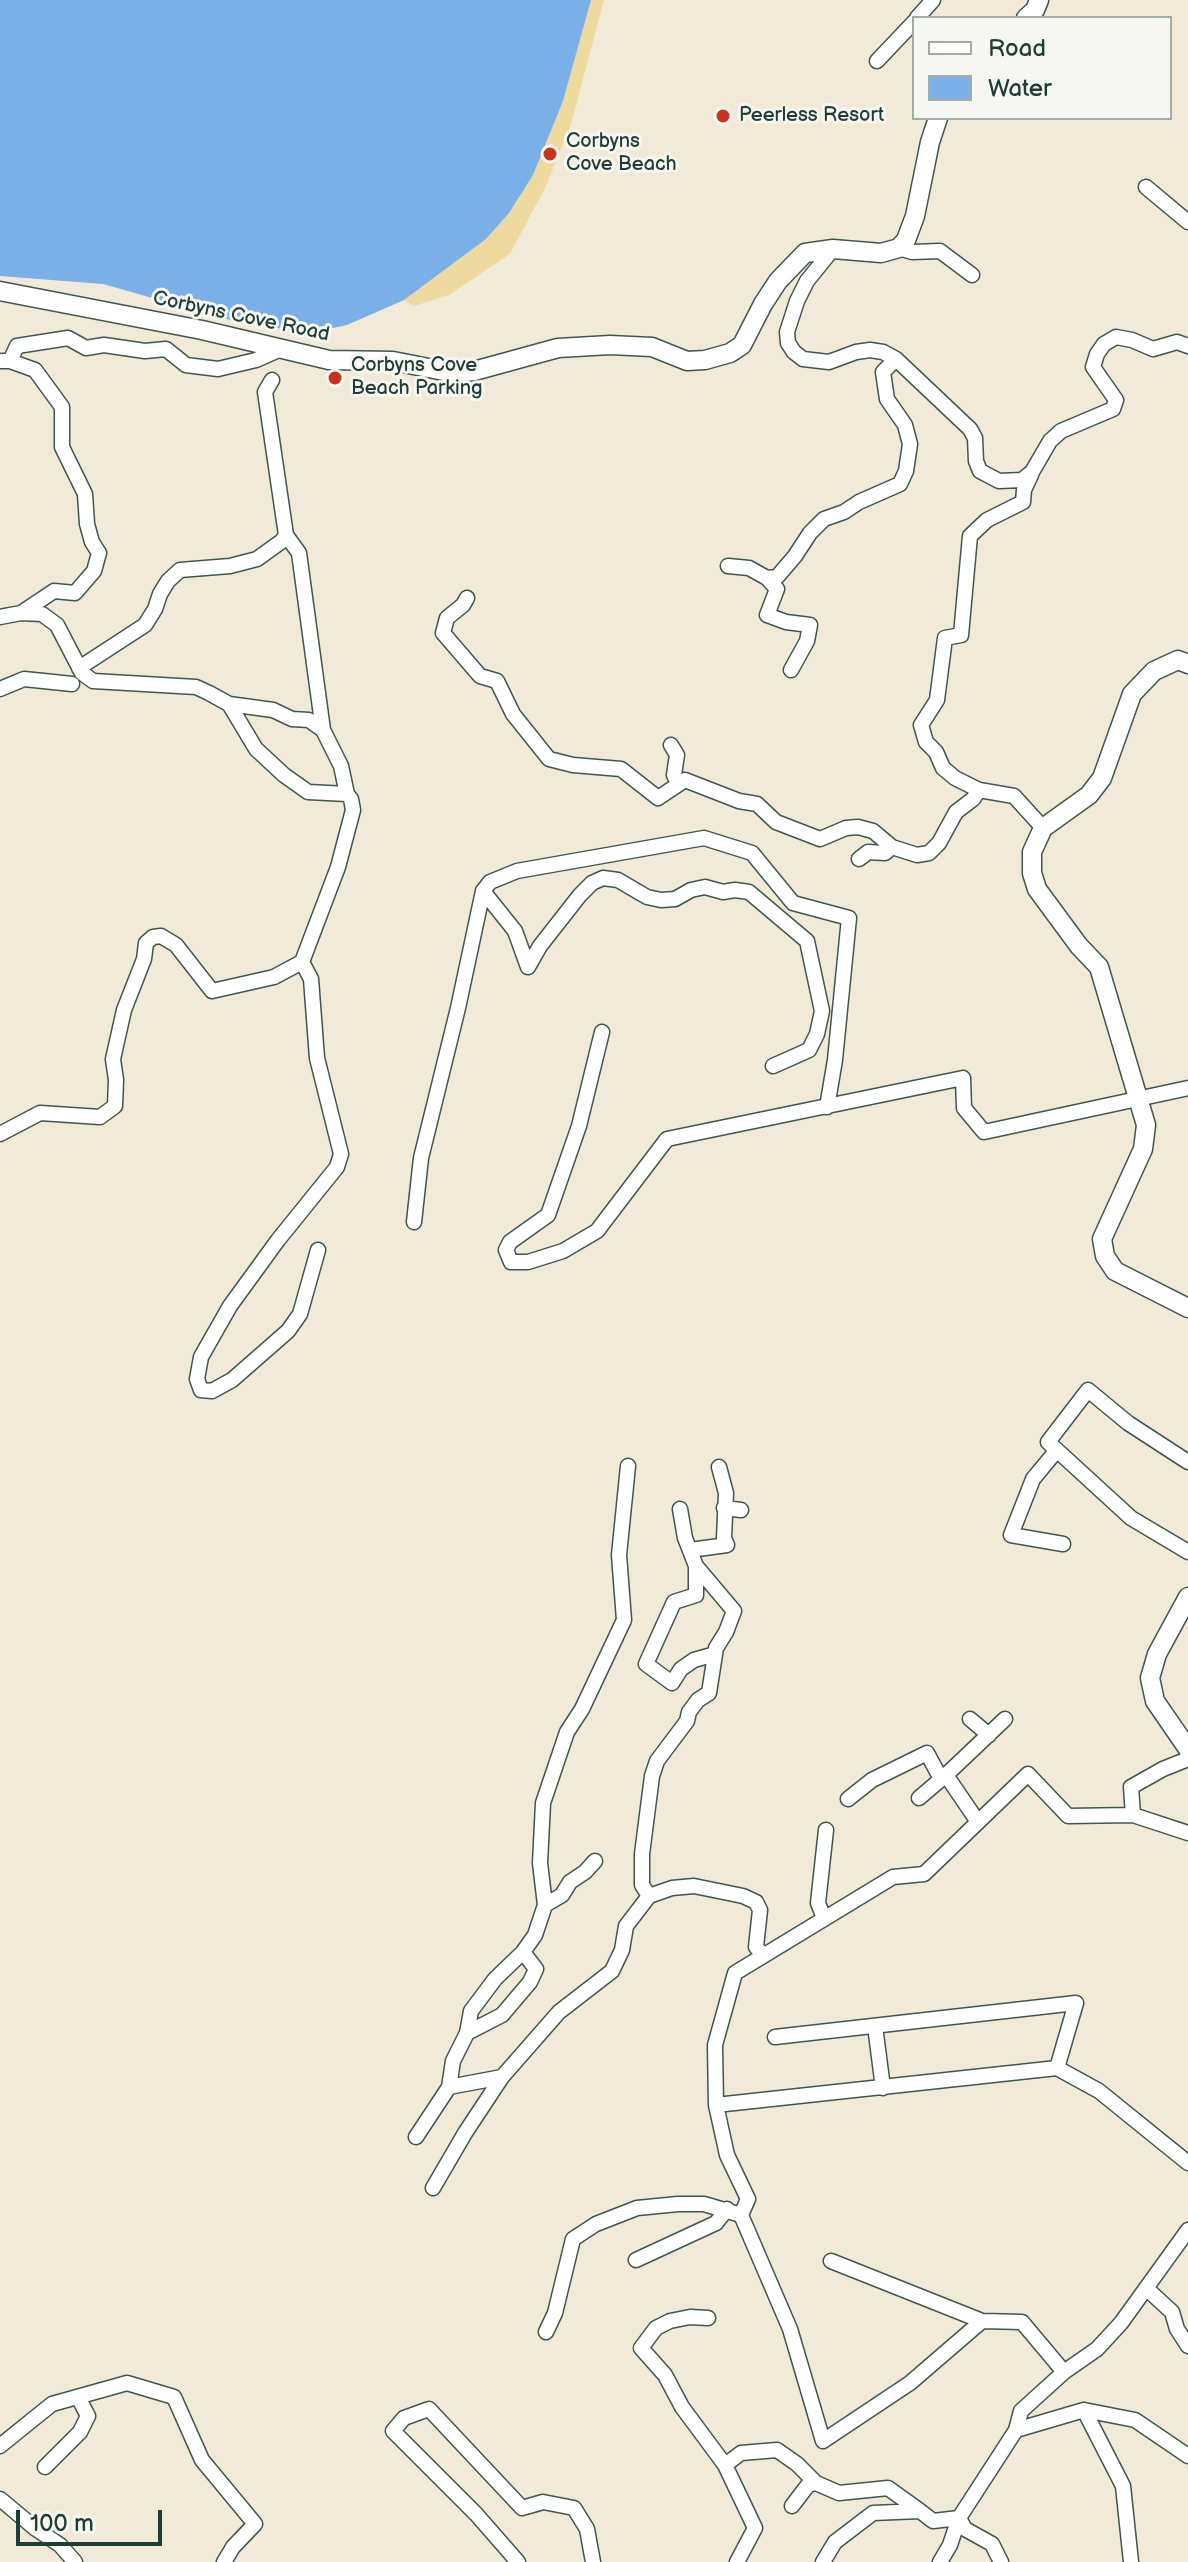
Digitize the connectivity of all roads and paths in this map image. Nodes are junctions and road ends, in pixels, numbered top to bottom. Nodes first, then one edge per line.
1 (933, 0) edge
2 (919, 16) edge
3 (912, 24) edge
4 (877, 61) dead end
5 (937, 120) edge
6 (1146, 187) dead end
7 (1188, 222) edge
8 (899, 248) junction
9 (833, 249) junction
10 (972, 275) dead end
11 (0, 291) edge
12 (1188, 346) edge
13 (283, 348) junction
14 (896, 359) junction
15 (5, 361) edge
16 (272, 380) dead end
17 (1032, 472) junction
18 (286, 535) junction
19 (728, 566) dead end
20 (767, 578) junction
21 (467, 598) dead end
22 (21, 613) junction
23 (0, 617) edge
24 (1188, 664) edge
25 (79, 668) junction
26 (791, 670) dead end
27 (72, 684) dead end
28 (0, 689) edge
29 (229, 704) junction
30 (323, 730) junction
31 (671, 745) dead end
32 (678, 783) junction
33 (979, 790) junction
34 (347, 794) junction
35 (1043, 828) junction
36 (892, 847) junction
37 (859, 859) dead end
38 (483, 891) junction
39 (302, 962) junction
40 (602, 1032) dead end
41 (773, 1066) dead end
42 (1188, 1088) edge
43 (1140, 1099) junction
44 (827, 1107) junction
45 (0, 1134) edge
46 (414, 1222) dead end
47 (318, 1250) dead end
48 (1188, 1308) edge
49 (1057, 1450) junction
50 (1188, 1462) edge
51 (628, 1466) dead end
52 (719, 1467) dead end
53 (724, 1508) junction
54 (680, 1509) dead end
55 (741, 1510) dead end
56 (1063, 1544) dead end
57 (690, 1550) junction
58 (1188, 1552) edge
59 (696, 1566) junction
60 (1188, 1597) edge
61 (715, 1654) junction
62 (970, 1719) dead end
63 (1005, 1719) dead end
64 (989, 1735) junction
65 (1188, 1749) edge
66 (1188, 1759) edge
67 (944, 1777) junction
68 (919, 1798) dead end
69 (848, 1799) dead end
70 (1133, 1815) junction
71 (978, 1822) junction
72 (826, 1830) dead end
73 (1188, 1833) edge
74 (595, 1861) dead end
75 (649, 1896) junction
76 (545, 1905) junction
77 (824, 1918) junction
78 (523, 1952) junction
79 (762, 1954) junction
80 (875, 2026) junction
81 (467, 2033) junction
82 (775, 2037) dead end
83 (1057, 2068) junction
84 (502, 2077) junction
85 (449, 2087) junction
86 (883, 2088) junction
87 (716, 2105) junction
88 (416, 2137) dead end
89 (1188, 2163) edge
90 (433, 2188) dead end
91 (727, 2209) junction
92 (741, 2215) junction
93 (1188, 2230) edge
94 (636, 2260) dead end
95 (831, 2261) dead end
96 (1147, 2289) junction
97 (708, 2318) dead end
98 (982, 2321) junction
99 (546, 2332) dead end
100 (1188, 2346) edge
101 (1064, 2372) junction
102 (78, 2397) junction
103 (1084, 2410) junction
104 (1016, 2430) junction
105 (0, 2446) edge
106 (1188, 2456) edge
107 (725, 2465) junction
108 (45, 2467) dead end
109 (816, 2483) junction
110 (0, 2499) edge
111 (792, 2506) dead end
112 (920, 2511) junction
113 (959, 2518) junction
114 (75, 2562) edge
115 (224, 2562) edge
116 (518, 2562) edge
117 (593, 2562) edge
118 (737, 2562) edge
119 (823, 2562) edge
120 (940, 2562) edge
121 (1001, 2562) edge
122 (1131, 2562) edge

1 - 2 street
3 - 4 street
5 - 8 main road
6 - 7 street
8 - 9 main road, Corbyns Cove Road
8 - 10 street
9 - 13 main road, Corbyns Cove Road
9 - 14 street
11 - 13 main road, Corbyns Cove Road
12 - 17 street
13 - 15 street
14 - 17 street
14 - 20 street
15 - 22 street
16 - 18 street
17 - 33 street
18 - 25 street
18 - 30 street
19 - 20 street
20 - 26 street
21 - 32 street
22 - 23 street
22 - 25 street
24 - 35 main road
25 - 29 street
27 - 28 street
29 - 30 street
29 - 34 street
30 - 34 street
31 - 32 street
32 - 36 street
33 - 35 street
33 - 36 street
34 - 39 street
35 - 43 main road
36 - 37 street
38 - 41 street
38 - 44 street
38 - 46 street
39 - 45 street
39 - 47 street
40 - 44 street
42 - 43 street
43 - 44 street
43 - 48 main road
49 - 50 street
49 - 56 street
49 - 58 street
51 - 76 street
52 - 53 street
53 - 55 street
53 - 57 street
54 - 57 street
57 - 59 street
59 - 61 street
59 - 61 street
60 - 65 main road
61 - 75 street
62 - 64 street
63 - 64 street
64 - 67 street
66 - 70 street
67 - 68 street
67 - 69 street
67 - 71 street
70 - 71 street
70 - 73 street
71 - 77 street
72 - 77 street
74 - 76 street
75 - 79 street
75 - 84 street
76 - 78 street
77 - 79 street
78 - 81 street
78 - 81 street
79 - 87 street
80 - 82 street
80 - 83 street
80 - 86 street
81 - 85 street
83 - 86 street
83 - 89 street
84 - 85 street
84 - 90 street
85 - 88 street
86 - 87 street
87 - 92 street
91 - 92 street
91 - 94 street
91 - 99 street
92 - 98 street
93 - 96 street
95 - 98 street
96 - 100 street
96 - 101 street
97 - 107 street
98 - 101 street
101 - 104 street
102 - 105 street
102 - 108 street
102 - 115 street
103 - 104 street
103 - 106 street
103 - 122 street
104 - 113 street
107 - 109 street
107 - 118 street
109 - 111 street
109 - 112 street
110 - 114 street
112 - 113 street
112 - 119 street
113 - 120 street
113 - 121 street
116 - 117 street

